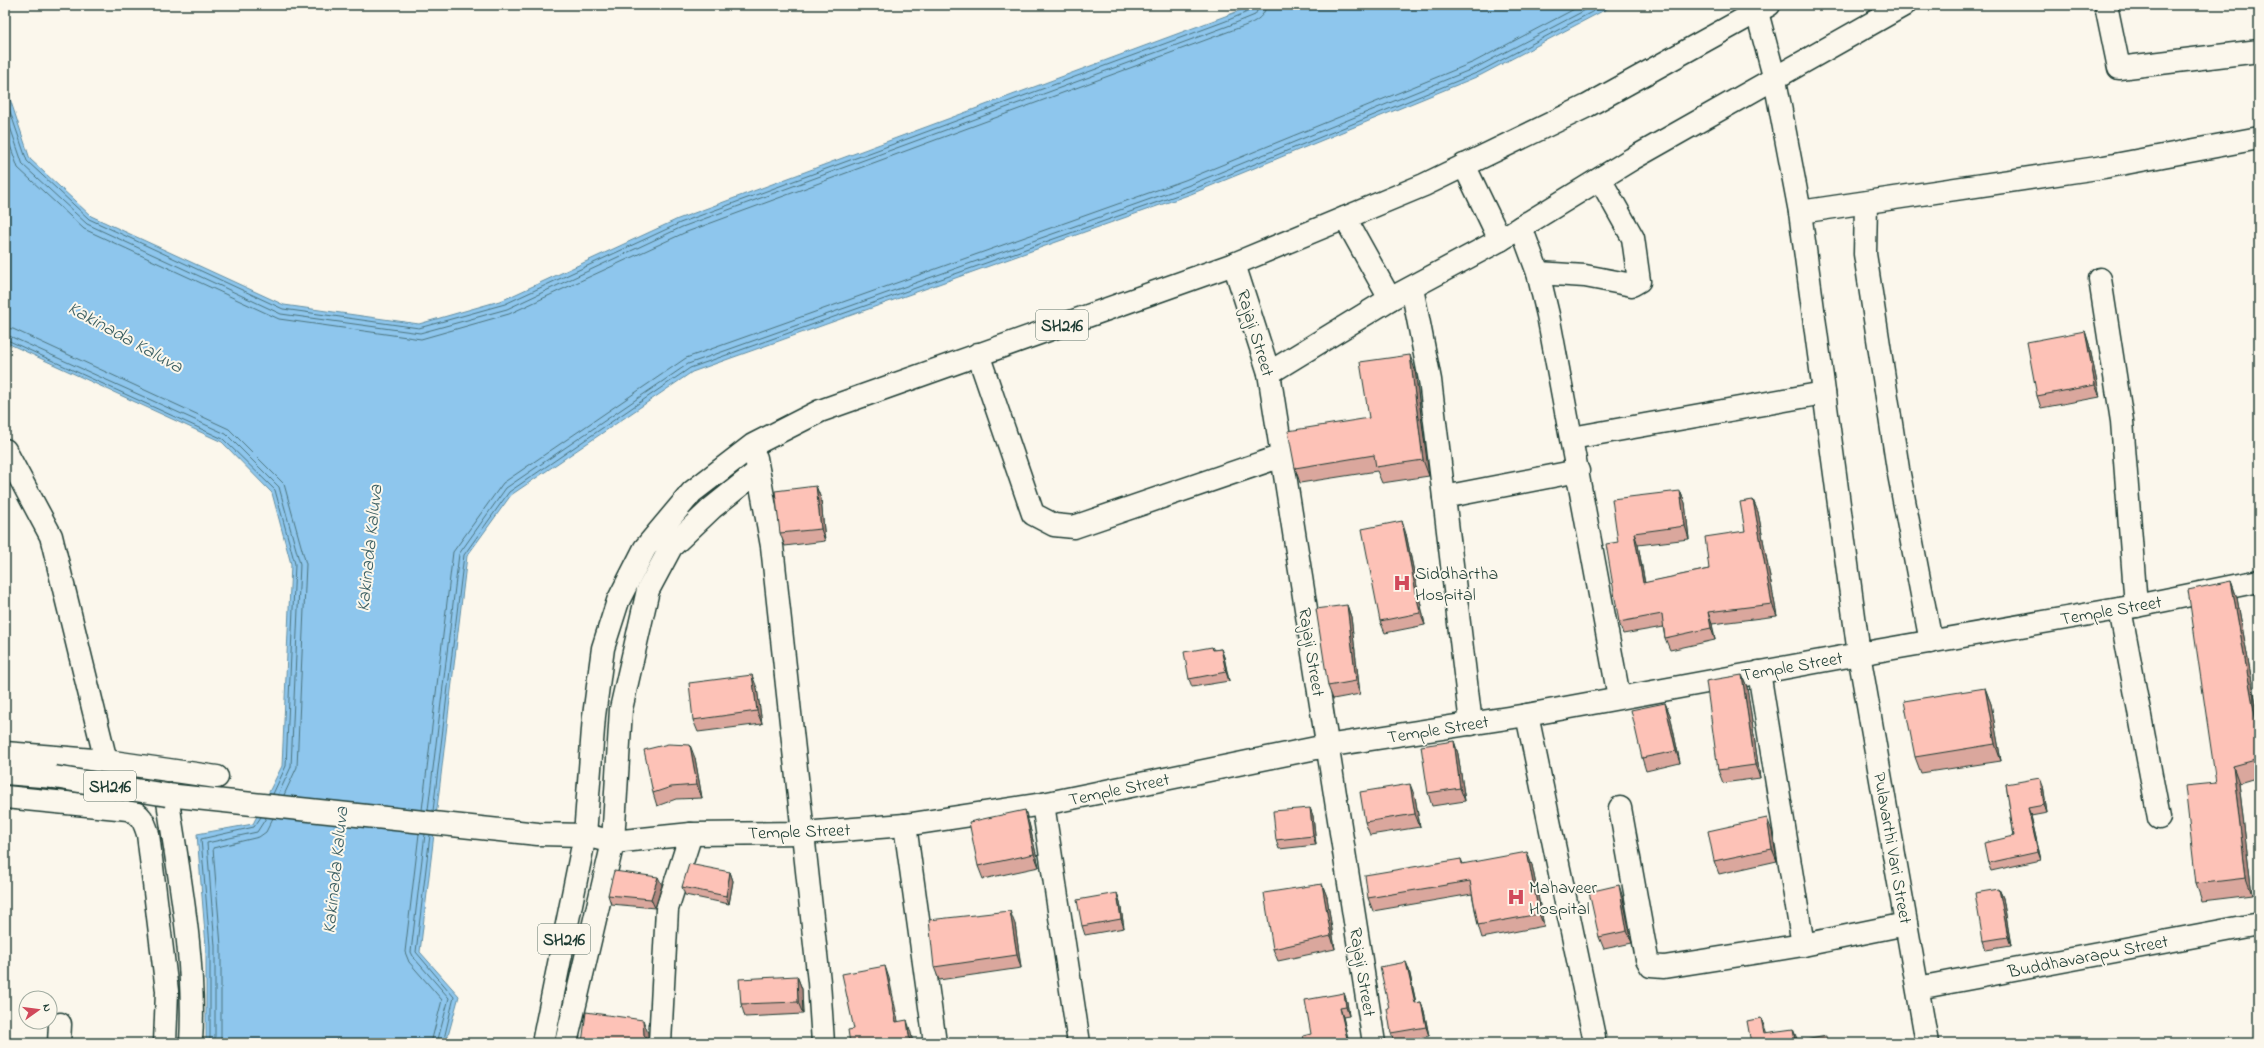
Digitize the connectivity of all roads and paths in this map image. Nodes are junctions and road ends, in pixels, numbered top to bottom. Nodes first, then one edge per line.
1 (1904, 5) edge
2 (2106, 5) edge
3 (1763, 8) edge
4 (2259, 51) edge
5 (1775, 80) junction
6 (2259, 138) edge
7 (1464, 165) junction
8 (1600, 178) junction
9 (1866, 203) junction
10 (1800, 212) junction
11 (1345, 218) junction
12 (1521, 227) junction
13 (1500, 240) junction
14 (1234, 264) junction
15 (1538, 272) junction
16 (2100, 279) dead end
17 (1412, 288) junction
18 (1390, 299) junction
19 (978, 354) junction
20 (1269, 372) junction
21 (1824, 393) junction
22 (1572, 438) junction
23 (753, 445) junction
24 (5, 450) edge
25 (1282, 456) junction
26 (758, 471) junction
27 (1578, 471) junction
28 (1444, 497) junction
29 (2259, 581) edge
30 (2128, 607) junction
31 (1930, 642) junction
32 (1859, 654) junction
33 (1759, 672) junction
34 (1619, 697) junction
35 (1527, 715) junction
36 (1471, 724) junction
37 (1326, 746) junction
38 (5, 752) edge
39 (106, 761) junction
40 (5, 773) edge
41 (217, 777) dead end
42 (167, 795) junction
43 (5, 797) edge
44 (1043, 804) junction
45 (1620, 808) dead end
46 (128, 809) junction
47 (2159, 818) dead end
48 (905, 825) junction
49 (803, 833) junction
50 (691, 834) junction
51 (585, 835) junction
52 (613, 842) junction
53 (1906, 924) junction
54 (2259, 924) edge
55 (1803, 945) junction
56 (1918, 988) junction
57 (1594, 1037) dead end
58 (165, 1043) edge
59 (191, 1043) edge
60 (543, 1043) edge
61 (566, 1043) edge
62 (660, 1043) edge
63 (823, 1043) edge
64 (935, 1043) edge
65 (1080, 1043) edge
66 (1374, 1043) edge
67 (1927, 1043) edge

1 - 5 street
2 - 4 street
3 - 5 street, Pulavarthi Vari Street
3 - 7 street, SH216
5 - 8 street
5 - 10 street, Pulavarthi Vari Street
6 - 9 street
7 - 11 street, SH216
7 - 13 street
8 - 12 street
8 - 15 street
9 - 10 street
9 - 31 street
10 - 21 street, Pulavarthi Vari Street
11 - 14 street, SH216
11 - 18 street
12 - 13 street
12 - 15 street
13 - 17 street
14 - 19 street, SH216
14 - 20 street, Rajaji Street
15 - 22 street
16 - 30 street
17 - 18 street
17 - 28 street
18 - 20 street
19 - 23 street, SH216
19 - 25 street
20 - 25 street, Rajaji Street
21 - 22 street
21 - 32 street, Pulavarthi Vari Street
22 - 27 street
23 - 26 street
23 - 51 street, SH216
24 - 39 street
25 - 37 street, Rajaji Street
26 - 49 street
26 - 52 street
27 - 28 street
27 - 34 street
28 - 36 street
29 - 30 street, Temple Street
30 - 31 street, Temple Street
30 - 47 street
31 - 32 street, Temple Street
32 - 33 street, Temple Street
32 - 53 street, Pulavarthi Vari Street
33 - 34 street, Temple Street
33 - 55 street
34 - 35 street, Temple Street
35 - 36 street, Temple Street
35 - 57 street
36 - 37 street, Temple Street
37 - 44 street, Temple Street
37 - 66 street, Rajaji Street
38 - 39 street
39 - 41 street
39 - 46 street
40 - 42 street, SH216, bridge
42 - 51 street, SH216
42 - 59 street
43 - 46 street
44 - 48 street, Temple Street
44 - 65 street
45 - 55 street
46 - 58 street
48 - 49 street, Temple Street
48 - 64 street
49 - 50 street, Temple Street
49 - 63 street
50 - 52 street, Temple Street
50 - 62 street
51 - 52 street, Temple Street
51 - 60 street, SH216
52 - 61 street
53 - 55 street
53 - 56 street, Pulavarthi Vari Street
54 - 56 street, Buddhavarapu Street
56 - 67 street, Pulavarthi Vari Street

